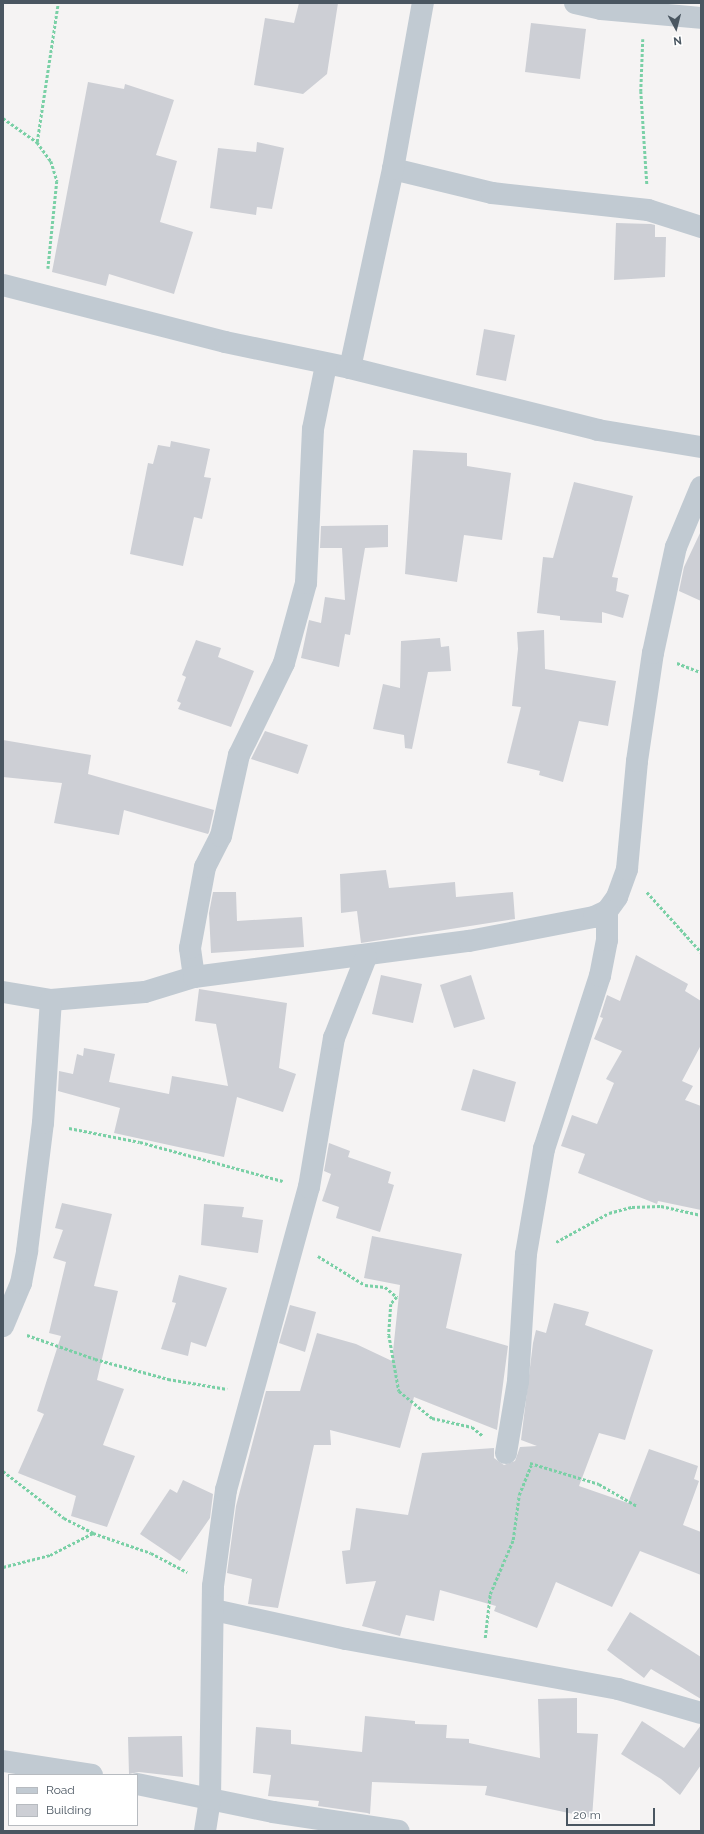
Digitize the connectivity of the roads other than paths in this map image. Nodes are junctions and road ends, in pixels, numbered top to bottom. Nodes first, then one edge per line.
1 (423, 3) edge
2 (575, 3) edge
3 (701, 18) edge
4 (393, 169) junction
5 (701, 227) edge
6 (3, 286) edge
7 (326, 365) junction
8 (350, 368) junction
9 (701, 448) edge
10 (701, 487) edge
11 (607, 911) junction
12 (366, 957) junction
13 (194, 977) junction
14 (3, 992) edge
15 (51, 1000) junction
16 (3, 1325) edge
17 (506, 1453) road end
18 (214, 1610) junction
19 (701, 1713) edge
20 (3, 1761) edge
21 (86, 1774) edge
22 (138, 1784) edge
23 (210, 1799) junction
24 (205, 1831) edge
25 (399, 1831) edge

1 - 4 street
2 - 3 street
4 - 5 street
4 - 8 street
6 - 7 street
7 - 8 street
7 - 13 street
8 - 9 street
10 - 11 street
11 - 12 street
11 - 17 street
12 - 13 street
12 - 18 street
13 - 15 street
14 - 15 street
15 - 16 street
18 - 19 street
18 - 23 street
20 - 21 street
22 - 23 street
23 - 24 street
23 - 25 street

